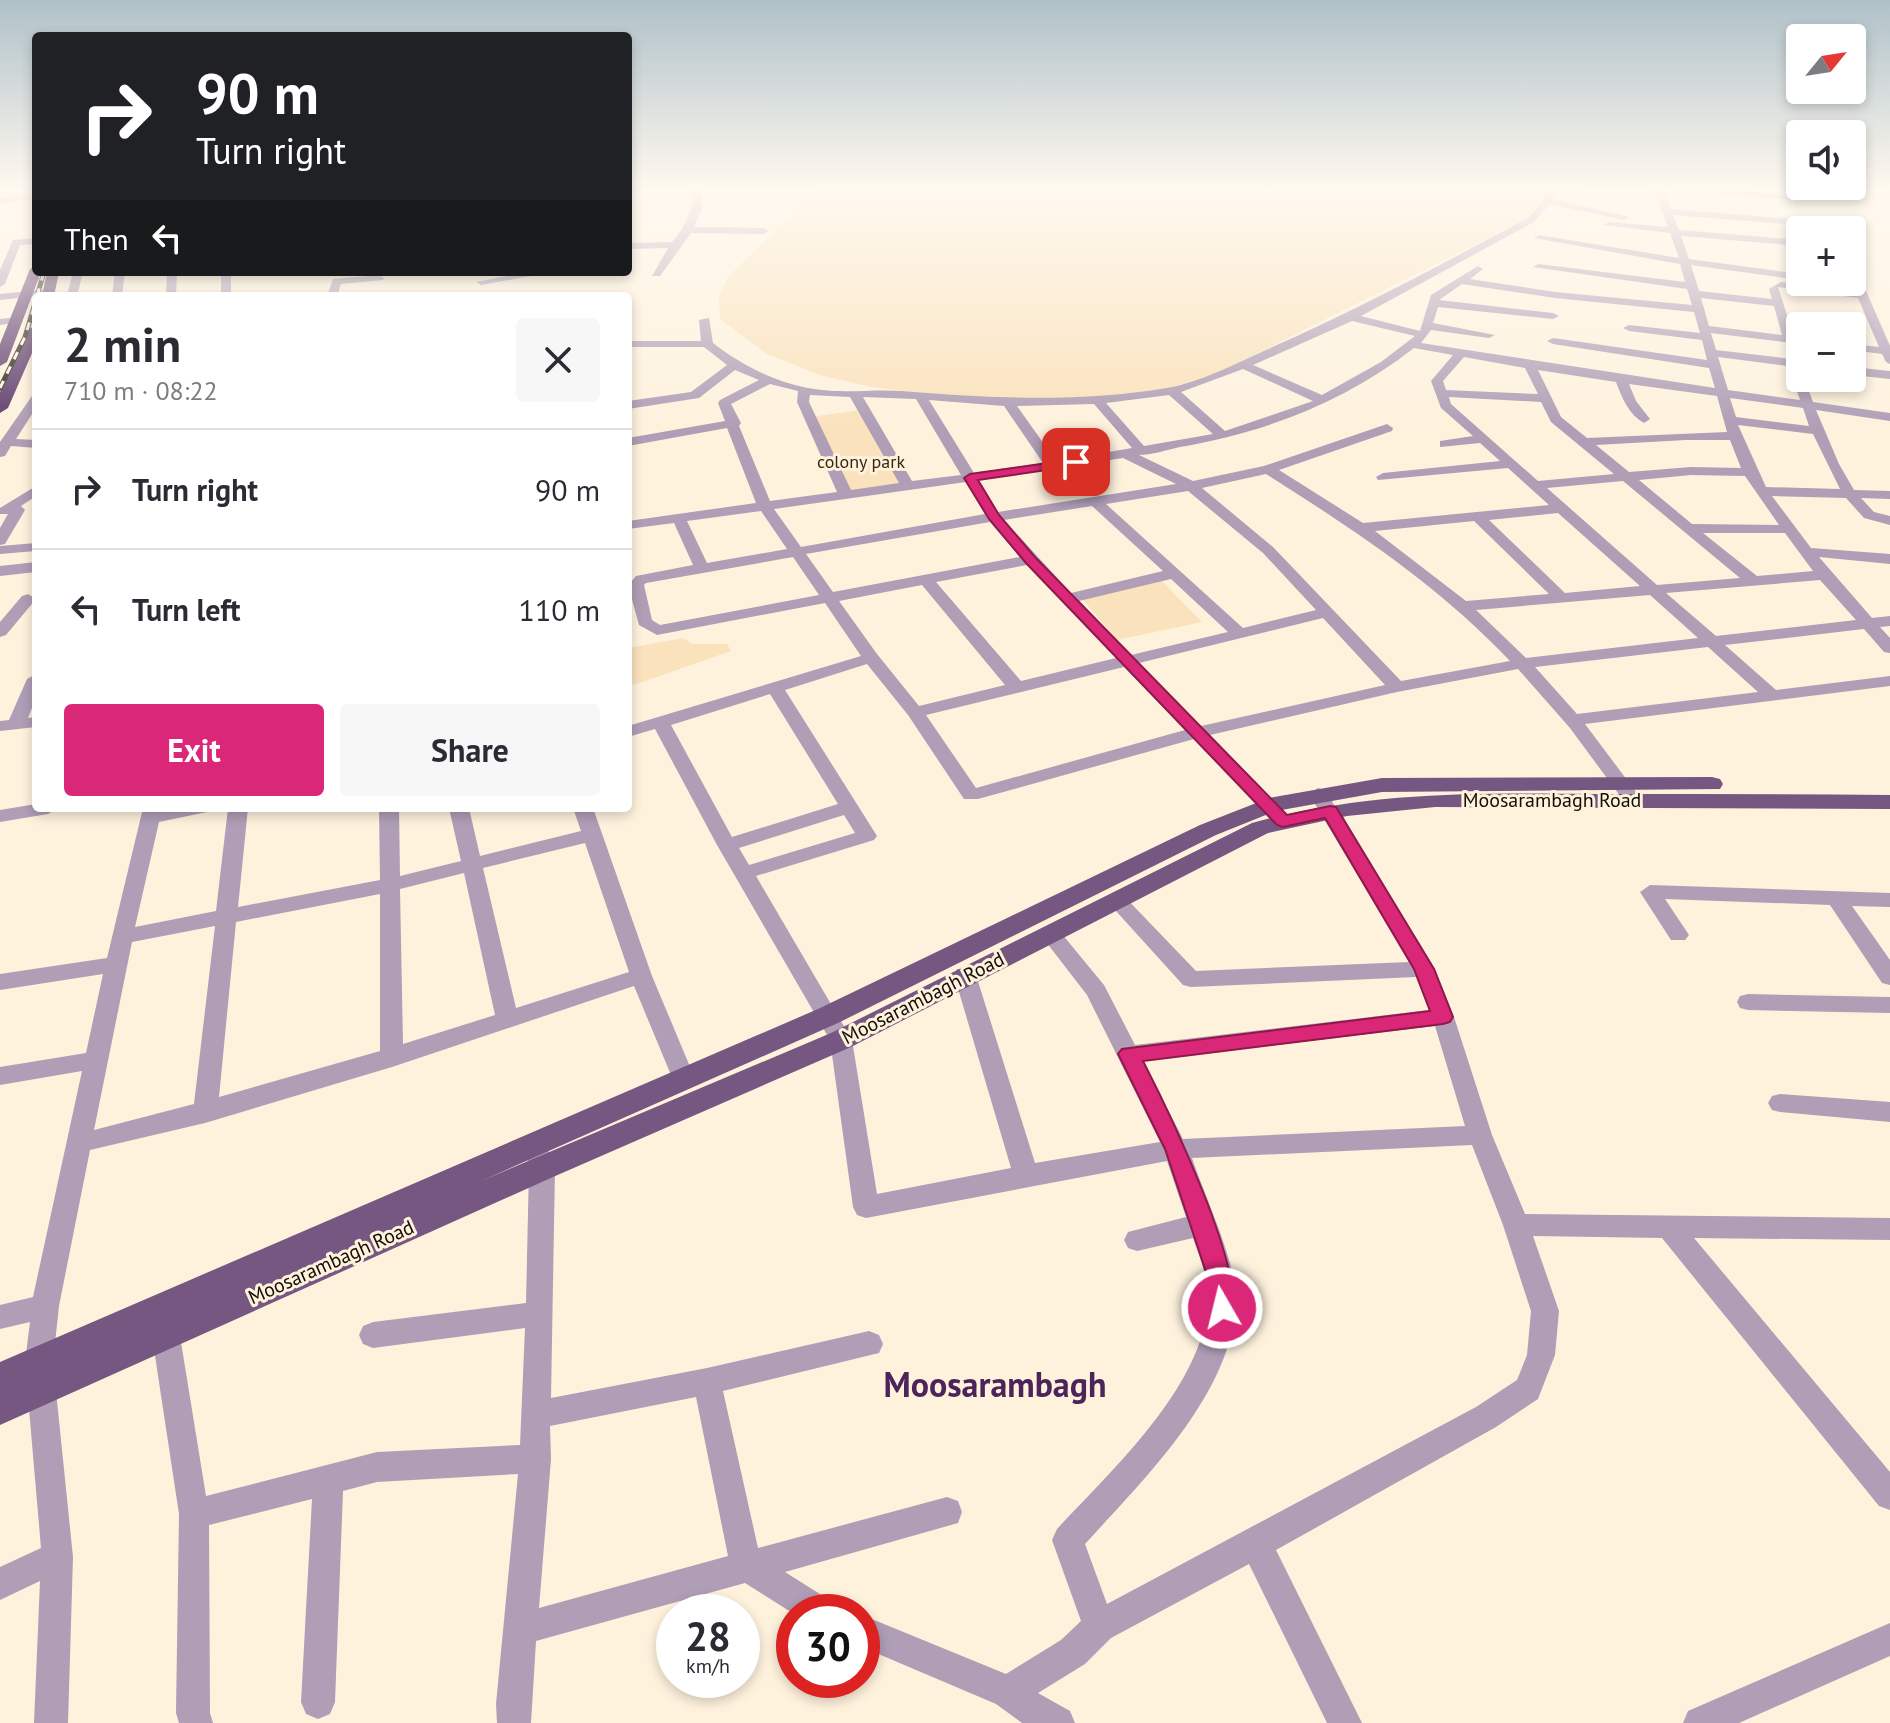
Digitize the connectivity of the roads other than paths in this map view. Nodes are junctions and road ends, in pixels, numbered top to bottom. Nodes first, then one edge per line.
1 (660, 268) edge
2 (1441, 268) edge
3 (1536, 268) edge
4 (1547, 268) edge
5 (1687, 268) edge
6 (1758, 268) edge
7 (1478, 269) dead end
8 (656, 274) dead end
9 (34, 276) edge
10 (379, 278) dead end
11 (1786, 278) edge
12 (1772, 279) junction
13 (1461, 281) junction
14 (1786, 281) edge
15 (1693, 290) junction
16 (1524, 291) junction
17 (333, 292) edge
18 (28, 294) junction
19 (32, 294) edge
20 (1555, 295) junction
21 (1863, 296) edge
22 (0, 297) edge
23 (1433, 303) junction
24 (1628, 303) junction
25 (1778, 303) junction
26 (1699, 309) junction
27 (1553, 316) junction
28 (1351, 317) junction
29 (18, 320) junction
30 (705, 320) dead end
31 (0, 322) edge
32 (1786, 322) edge
33 (1629, 328) junction
34 (1706, 333) junction
35 (1422, 335) junction
36 (1489, 335) dead end
37 (1786, 339) edge
38 (1553, 341) junction
39 (632, 344) edge
40 (707, 344) junction
41 (32, 348) edge
42 (1866, 350) edge
43 (2, 354) edge
44 (1461, 354) junction
45 (1888, 356) edge
46 (1630, 358) junction
47 (1714, 359) junction
48 (1786, 363) edge
49 (734, 365) junction
50 (1243, 365) junction
51 (1530, 365) junction
52 (1552, 369) junction
53 (1866, 372) edge
54 (1890, 375) edge
55 (1621, 379) junction
56 (769, 380) junction
57 (804, 391) junction
58 (1172, 391) junction
59 (1804, 392) edge
60 (854, 393) junction
61 (1440, 393) junction
62 (1725, 394) junction
63 (695, 395) junction
64 (920, 396) junction
65 (1545, 398) junction
66 (1097, 400) junction
67 (1324, 401) junction
68 (724, 403) junction
69 (1008, 403) junction
70 (632, 404) edge
71 (32, 405) edge
72 (1808, 407) junction
73 (0, 408) edge
74 (1890, 417) edge
75 (1644, 419) dead end
76 (1731, 420) junction
77 (735, 423) junction
78 (1350, 425) dead end
79 (1387, 428) dead end
80 (1817, 431) junction
81 (1368, 435) junction
82 (1223, 436) junction
83 (1735, 436) junction
84 (1483, 439) junction
85 (632, 441) edge
86 (1583, 442) junction
87 (32, 444) edge
88 (1445, 444) dead end
89 (4, 448) edge
90 (1134, 453) junction
91 (1511, 464) junction
92 (1052, 466) junction
93 (1268, 469) junction
94 (1750, 472) junction
95 (1383, 477) dead end
96 (1623, 477) junction
97 (970, 478) junction
98 (1536, 485) junction
99 (1191, 486) junction
100 (908, 487) junction
101 (1761, 491) junction
102 (32, 493) edge
103 (1850, 493) junction
104 (846, 495) junction
105 (1890, 495) edge
106 (1096, 502) junction
107 (764, 505) junction
108 (1562, 508) junction
109 (32, 510) edge
110 (8, 511) edge
111 (1476, 515) junction
112 (678, 517) junction
113 (994, 517) junction
114 (1890, 521) edge
115 (632, 524) edge
116 (1361, 528) junction
117 (1688, 528) junction
118 (1790, 529) junction
119 (0, 541) edge
120 (32, 547) edge
121 (0, 550) edge
122 (795, 551) junction
123 (1808, 552) junction
124 (1890, 559) edge
125 (1030, 560) junction
126 (32, 567) edge
127 (702, 569) junction
128 (0, 571) edge
129 (1175, 573) junction
130 (1824, 575) junction
131 (926, 580) junction
132 (1752, 580) junction
133 (1649, 588) junction
134 (32, 598) edge
135 (831, 598) junction
136 (1562, 598) junction
137 (1067, 599) junction
138 (0, 602) edge
139 (1463, 606) junction
140 (1325, 613) junction
141 (1890, 621) edge
142 (1869, 623) junction
143 (0, 632) edge
144 (1240, 634) junction
145 (1713, 642) junction
146 (1890, 648) edge
147 (871, 658) junction
148 (1125, 662) junction
149 (1520, 664) junction
150 (1890, 681) edge
151 (32, 686) edge
152 (1397, 687) junction
153 (775, 688) junction
154 (1017, 688) junction
155 (1772, 695) junction
156 (915, 712) junction
157 (1572, 720) junction
158 (32, 722) edge
159 (661, 723) junction
160 (8, 725) edge
161 (632, 731) edge
162 (1196, 733) junction
163 (1890, 788) edge
164 (1628, 791) junction
165 (1324, 802) junction
166 (1890, 802) edge
167 (848, 807) junction
168 (32, 811) edge
169 (238, 812) edge
170 (389, 812) edge
171 (460, 812) edge
172 (584, 812) edge
173 (152, 813) edge
174 (1276, 813) junction
175 (0, 816) edge
176 (592, 835) junction
177 (727, 845) junction
178 (473, 865) junction
179 (744, 873) junction
180 (389, 885) junction
181 (1836, 898) junction
182 (1116, 900) junction
183 (1890, 900) edge
184 (227, 918) junction
185 (1050, 933) junction
186 (1678, 935) dead end
187 (122, 937) junction
188 (116, 964) junction
189 (1424, 969) junction
190 (965, 975) junction
191 (641, 976) junction
192 (1890, 977) edge
193 (0, 982) edge
194 (1748, 1002) dead end
195 (1890, 1005) edge
196 (828, 1016) junction
197 (1443, 1017) junction
198 (507, 1020) junction
199 (841, 1040) junction
200 (1129, 1054) junction
201 (392, 1058) junction
202 (97, 1060) junction
203 (0, 1076) edge
204 (684, 1081) junction
205 (1780, 1103) dead end
206 (1890, 1112) edge
207 (205, 1113) junction
208 (1480, 1135) junction
209 (80, 1143) junction
210 (1176, 1149) junction
211 (539, 1157) junction
212 (1026, 1175) junction
213 (1200, 1225) junction
214 (1516, 1225) junction
215 (1668, 1226) junction
216 (1890, 1229) edge
217 (1137, 1240) dead end
218 (45, 1306) junction
219 (541, 1314) junction
220 (0, 1317) edge
221 (373, 1335) dead end
222 (166, 1336) junction
223 (869, 1344) dead end
224 (39, 1362) junction
225 (0, 1378) edge
226 (707, 1381) junction
227 (42, 1390) junction
228 (0, 1408) edge
229 (534, 1415) junction
230 (536, 1459) junction
231 (328, 1480) junction
232 (1890, 1495) edge
233 (947, 1512) dead end
234 (194, 1514) junction
235 (1256, 1544) junction
236 (57, 1557) junction
237 (746, 1566) junction
238 (0, 1584) edge
239 (791, 1594) edge
240 (1099, 1626) junction
241 (522, 1629) junction
242 (1890, 1639) edge
243 (880, 1640) edge
244 (318, 1702) dead end
245 (1031, 1713) edge
246 (51, 1723) edge
247 (196, 1723) edge
248 (514, 1723) edge
249 (1345, 1723) edge
250 (1700, 1723) edge

1 - 8 street
2 - 28 street
3 - 16 street
4 - 15 street
5 - 15 street
6 - 12 street
7 - 13 street
9 - 18 highway
10 - 17 street
11 - 12 street
12 - 14 street
12 - 25 street
13 - 16 street
13 - 23 street
15 - 25 street
15 - 26 street
16 - 20 street
18 - 19 street
18 - 22 street
18 - 29 highway
20 - 24 street
20 - 27 street
21 - 45 street
23 - 27 street
23 - 35 street
24 - 26 street
24 - 33 street
25 - 32 street
26 - 34 street
27 - 38 street
28 - 35 street
28 - 50 street
29 - 31 street
29 - 43 highway
30 - 40 street
33 - 34 street
33 - 46 street
34 - 37 street
34 - 47 street
35 - 36 street
35 - 44 street
35 - 67 street
38 - 46 street
38 - 52 street
39 - 40 street
40 - 49 street
41 - 73 highway
42 - 45 street
44 - 51 street
44 - 61 street
46 - 47 street
47 - 48 street
47 - 62 street
49 - 56 street
49 - 63 street
50 - 58 street
50 - 67 street
51 - 52 street
51 - 65 street
52 - 55 street
53 - 54 street
55 - 62 street
55 - 75 street
56 - 57 street
56 - 68 street
57 - 60 street
57 - 104 street
58 - 66 street
58 - 82 street
59 - 72 street
60 - 64 street
60 - 100 street
61 - 65 street
61 - 84 street
62 - 72 street
62 - 76 street
63 - 68 street
63 - 70 street
64 - 69 street
64 - 97 street
65 - 86 street
66 - 69 street
66 - 90 street
67 - 82 street
68 - 77 street
69 - 92 street
71 - 89 street
72 - 74 street
72 - 80 street
76 - 80 street
76 - 83 street
77 - 85 street
77 - 107 street
78 - 81 street
79 - 81 street
80 - 103 street
81 - 93 street
82 - 90 street
83 - 86 street
83 - 94 street
84 - 88 street
84 - 91 street
86 - 96 street
87 - 89 street
90 - 92 street
90 - 99 street
91 - 95 street
91 - 98 street
92 - 97 street
93 - 99 street
93 - 116 street
94 - 96 street
94 - 101 street
96 - 98 street
96 - 117 street
97 - 100 street
97 - 113 street
98 - 108 street
99 - 106 street
99 - 140 street
100 - 104 street
101 - 103 street
101 - 118 street
102 - 110 street
103 - 105 street
103 - 114 street
104 - 107 street
106 - 113 street
106 - 129 street
107 - 112 street
107 - 122 street
108 - 111 street
108 - 133 street
109 - 110 street
110 - 119 street
111 - 116 street
111 - 136 street
112 - 115 street
112 - 127 street
113 - 122 street
113 - 125 street
116 - 139 street
117 - 118 street
117 - 132 street
118 - 123 street
120 - 121 street
122 - 127 street
122 - 135 street
123 - 124 street
123 - 130 street
125 - 131 street
125 - 137 street
126 - 128 street
127 - 135 street
129 - 137 street
129 - 144 street
130 - 132 street
130 - 142 street
131 - 135 street
131 - 154 street
132 - 133 street
133 - 136 street
133 - 145 street
134 - 138 street
134 - 143 street
135 - 147 street
136 - 139 street
137 - 148 street
139 - 149 street
140 - 144 street
140 - 152 street
141 - 142 street
142 - 145 street
142 - 146 street
144 - 148 street
145 - 149 street
145 - 155 street
147 - 153 street
147 - 156 street
148 - 154 street
148 - 162 street
149 - 152 street
149 - 157 street
150 - 155 street
151 - 160 street
152 - 162 street
153 - 159 street
153 - 167 street
154 - 156 street
155 - 157 street
156 - 162 street
157 - 164 street
158 - 160 street
159 - 161 street
159 - 177 street
162 - 174 street
163 - 164 main road, Moosarambagh Road
164 - 165 main road, Moosarambagh Road
164 - 166 main road, Moosarambagh Road
165 - 174 main road, Moosarambagh Road
165 - 189 street
167 - 177 street
167 - 179 street
168 - 175 street
169 - 184 street
170 - 180 street
171 - 178 street
172 - 176 street
173 - 187 street
174 - 182 main road, Moosarambagh Road
174 - 196 main road, Moosarambagh Road
176 - 178 street
176 - 191 street
177 - 179 street
178 - 180 street
178 - 198 street
179 - 196 street
180 - 184 street
180 - 201 street
181 - 183 street
181 - 186 street
181 - 192 street
182 - 185 main road, Moosarambagh Road
182 - 189 street
184 - 187 street
184 - 207 street
185 - 190 main road, Moosarambagh Road
185 - 200 street
187 - 188 street
188 - 193 street
188 - 202 street
189 - 197 street
190 - 199 main road, Moosarambagh Road
190 - 212 street
191 - 198 street
191 - 204 street
194 - 195 street
196 - 199 street
196 - 204 main road, Moosarambagh Road
197 - 200 street
197 - 208 street
198 - 201 street
199 - 211 main road, Moosarambagh Road
199 - 212 street
200 - 210 street
201 - 207 street
202 - 203 street
202 - 209 street
204 - 211 main road, Moosarambagh Road
205 - 206 street
207 - 209 street
208 - 210 street
208 - 214 street
209 - 218 street
210 - 212 street
210 - 213 street
211 - 219 street
211 - 222 main road, Moosarambagh Road
211 - 224 main road, Moosarambagh Road
213 - 217 street
213 - 240 street
214 - 215 street
214 - 235 street
215 - 216 street
215 - 232 street
218 - 220 street
218 - 224 street
219 - 221 street
219 - 229 street
222 - 227 main road, Moosarambagh Road
222 - 234 street
223 - 226 street
224 - 225 main road, Moosarambagh Road
224 - 227 street
226 - 229 street
226 - 237 street
227 - 228 main road, Moosarambagh Road
227 - 236 street
229 - 230 street
230 - 231 street
230 - 241 street
231 - 234 street
231 - 244 street
233 - 237 street
234 - 247 street
235 - 240 street
235 - 249 street
236 - 238 street
236 - 246 street
237 - 239 street
237 - 241 street
240 - 245 street
241 - 248 street
242 - 250 street
243 - 245 street

